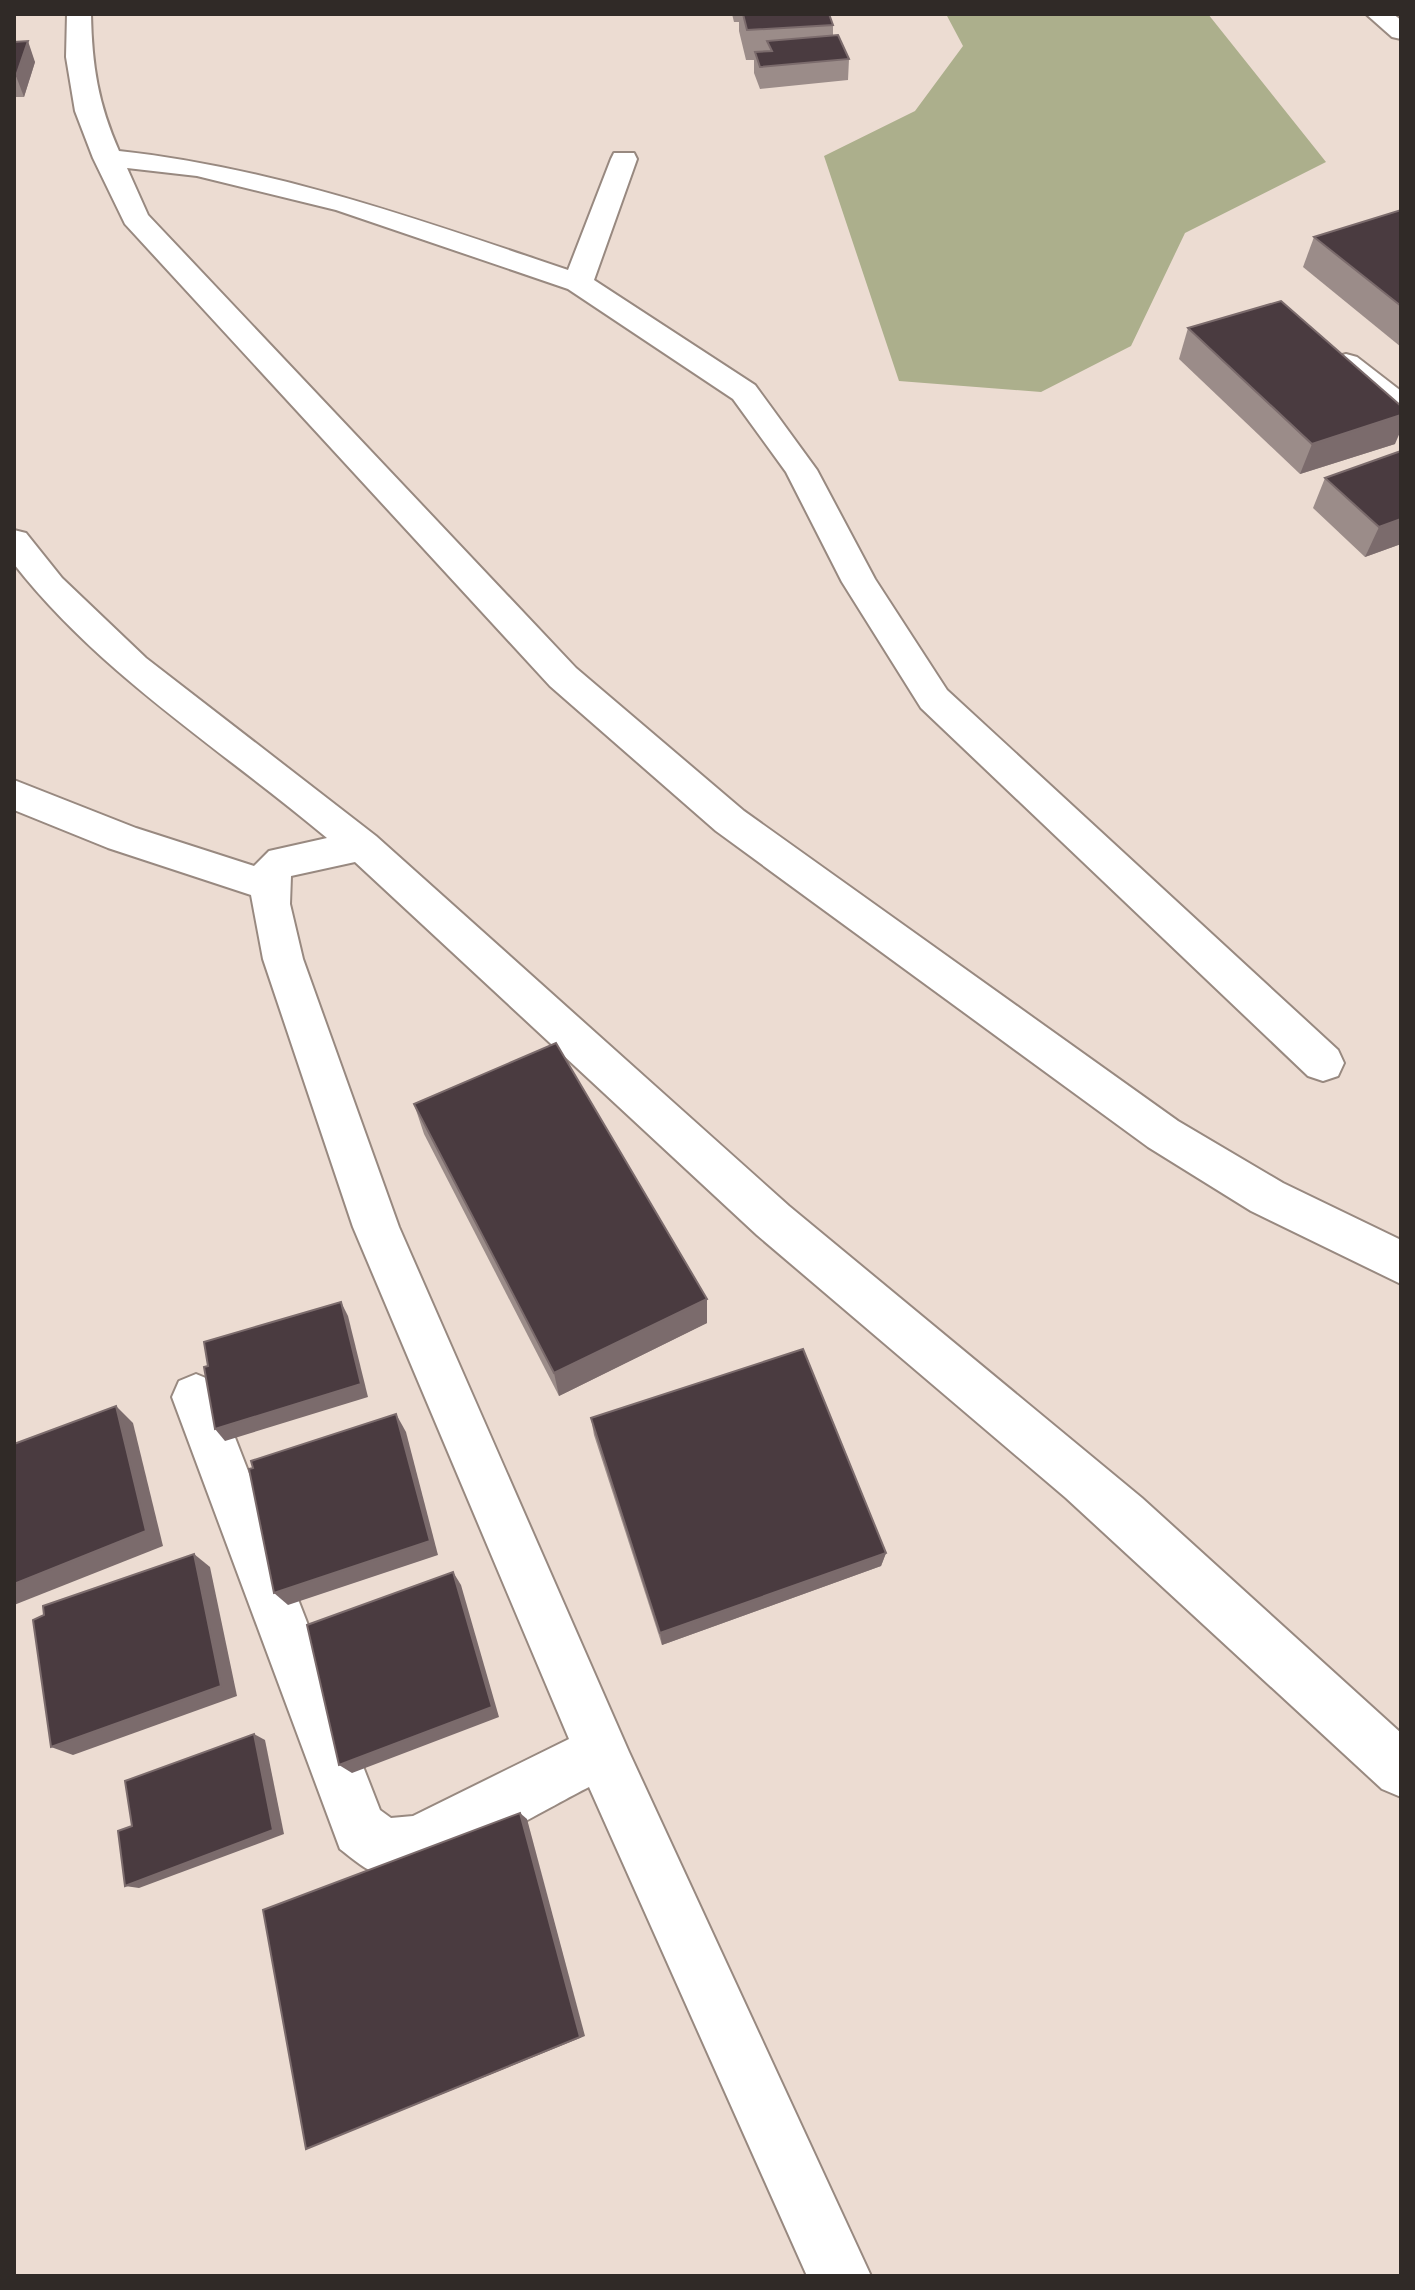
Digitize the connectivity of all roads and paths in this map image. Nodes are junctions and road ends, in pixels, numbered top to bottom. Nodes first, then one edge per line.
1 (79, 14) edge
2 (1378, 14) edge
3 (1401, 32) edge
4 (106, 158) junction
5 (624, 159) dead end
6 (578, 283) junction
7 (1320, 342) edge
8 (1401, 406) edge
9 (14, 541) edge
10 (14, 794) edge
11 (362, 846) junction
12 (270, 886) junction
13 (1323, 1063) dead end
14 (1401, 1263) edge
15 (196, 1397) dead end
16 (602, 1752) junction
17 (1401, 1770) edge
18 (839, 2276) edge

1 - 4 street
2 - 3 street
4 - 6 street
4 - 14 street
5 - 6 street
6 - 13 street
7 - 8 street
9 - 11 street
10 - 12 street
11 - 12 street
11 - 17 street
12 - 16 street
15 - 16 street
16 - 18 street

